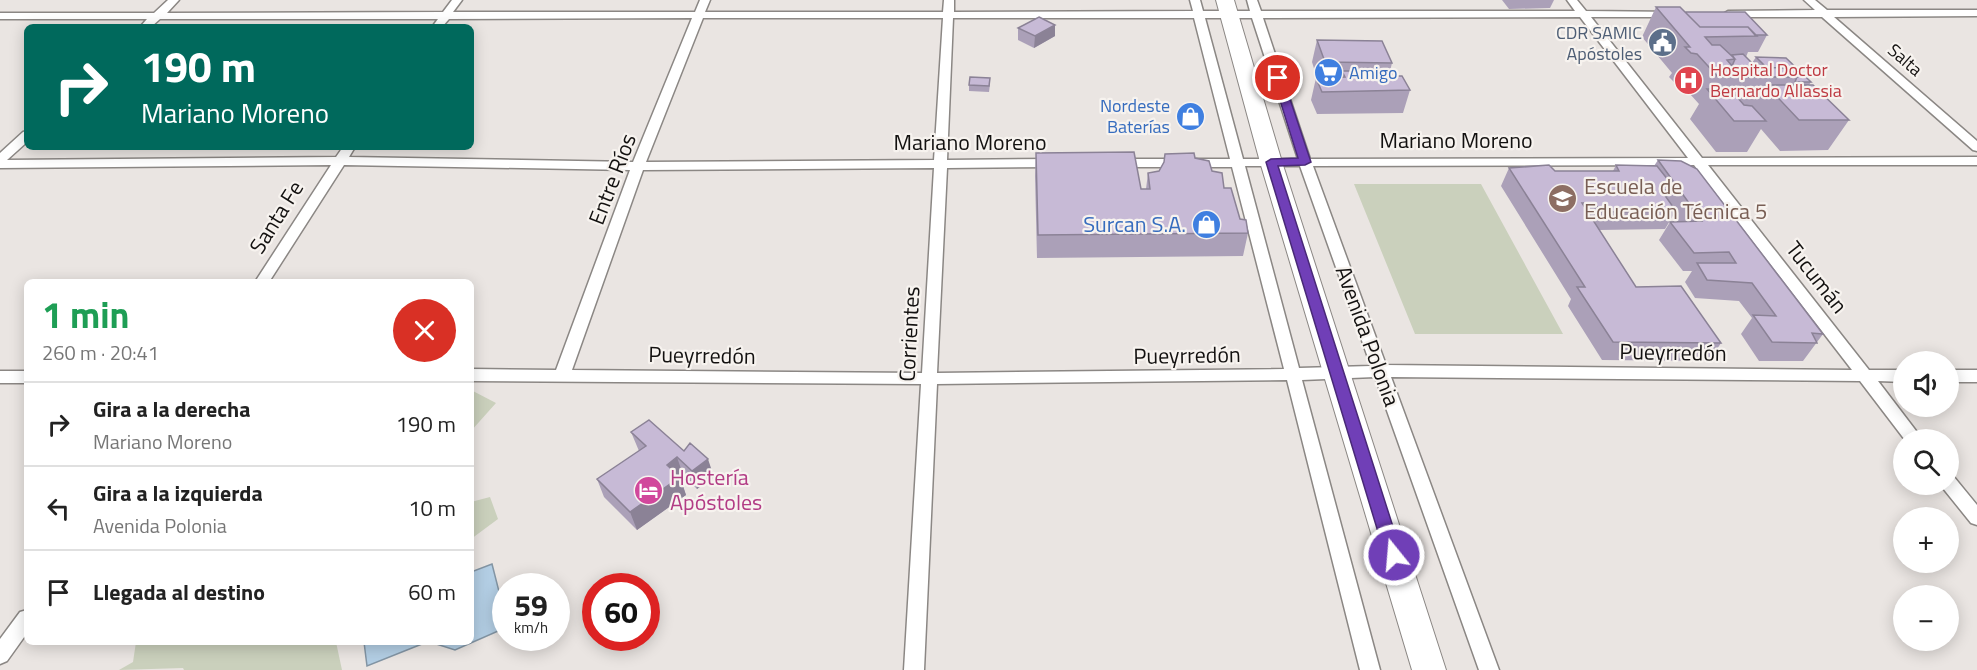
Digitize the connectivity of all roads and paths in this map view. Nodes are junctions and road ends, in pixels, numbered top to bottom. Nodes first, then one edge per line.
1 (174, 0) edge
2 (457, 0) edge
3 (705, 0) edge
4 (1252, 0) edge
5 (1572, 0) edge
6 (1809, 0) edge
7 (1197, 7) edge
8 (1228, 7) edge
9 (948, 8) edge
10 (1823, 13) junction
11 (1977, 13) edge
12 (447, 14) junction
13 (1692, 14) edge
14 (1716, 14) edge
15 (157, 15) junction
16 (1258, 15) junction
17 (1584, 15) junction
18 (0, 16) edge
19 (698, 16) junction
20 (148, 24) edge
21 (439, 24) edge
22 (24, 138) edge
23 (1977, 147) edge
24 (347, 150) edge
25 (339, 161) junction
26 (1699, 161) junction
27 (1977, 161) edge
28 (0, 162) edge
29 (1271, 162) junction
30 (1305, 162) junction
31 (940, 163) junction
32 (1071, 163) edge
33 (1107, 163) edge
34 (1238, 163) junction
35 (638, 166) junction
36 (264, 279) edge
37 (1380, 371) junction
38 (1337, 373) junction
39 (474, 375) edge
40 (562, 375) junction
41 (1293, 376) junction
42 (1866, 376) junction
43 (1893, 376) edge
44 (1959, 376) edge
45 (1977, 376) edge
46 (0, 377) edge
47 (24, 377) edge
48 (929, 380) junction
49 (1907, 429) edge
50 (1958, 495) edge
51 (1977, 518) edge
52 (24, 622) edge
53 (0, 655) edge
54 (914, 670) edge
55 (1370, 670) edge
56 (1429, 670) edge
57 (1489, 670) edge

1 - 15 street
2 - 12 street
3 - 19 street, Entre Ríos
4 - 16 street, Avenida Polonia
5 - 17 street, Tucumán
6 - 10 street, Salta
7 - 8 street
7 - 9 street
7 - 34 street
8 - 16 street
8 - 29 main road, Avenida Polonia
9 - 19 street
9 - 31 street, Corrientes
10 - 11 street
10 - 14 street
10 - 23 street, Salta
12 - 15 street
12 - 19 street
12 - 21 street
13 - 17 street
15 - 18 street
15 - 20 street
16 - 17 street
16 - 30 street, Avenida Polonia
17 - 26 street, Tucumán
19 - 35 street, Entre Ríos
22 - 28 street
24 - 25 street, Santa Fe
25 - 28 street, Mariano Moreno
25 - 35 street, Mariano Moreno
25 - 36 street, Santa Fe
26 - 27 street, Mariano Moreno
26 - 30 street, Mariano Moreno
26 - 42 street, Tucumán
29 - 30 street, Mariano Moreno
29 - 34 street, Mariano Moreno
29 - 38 main road, Avenida Polonia
30 - 37 street, Avenida Polonia
31 - 32 street, Mariano Moreno
31 - 35 street, Mariano Moreno
31 - 48 street, Corrientes
33 - 34 street, Mariano Moreno
34 - 41 street
35 - 40 street, Entre Ríos
37 - 38 street, Pueyrredón
37 - 42 street, Pueyrredón
37 - 57 street, Avenida Polonia
38 - 41 street, Pueyrredón
38 - 56 main road, Avenida Polonia
39 - 40 street, Pueyrredón
40 - 48 street, Pueyrredón
41 - 48 street, Pueyrredón
41 - 55 street
42 - 43 street, Pueyrredón
42 - 49 street, Tucumán
44 - 45 street
46 - 47 street
48 - 54 street, Corrientes
50 - 51 street
52 - 53 street

